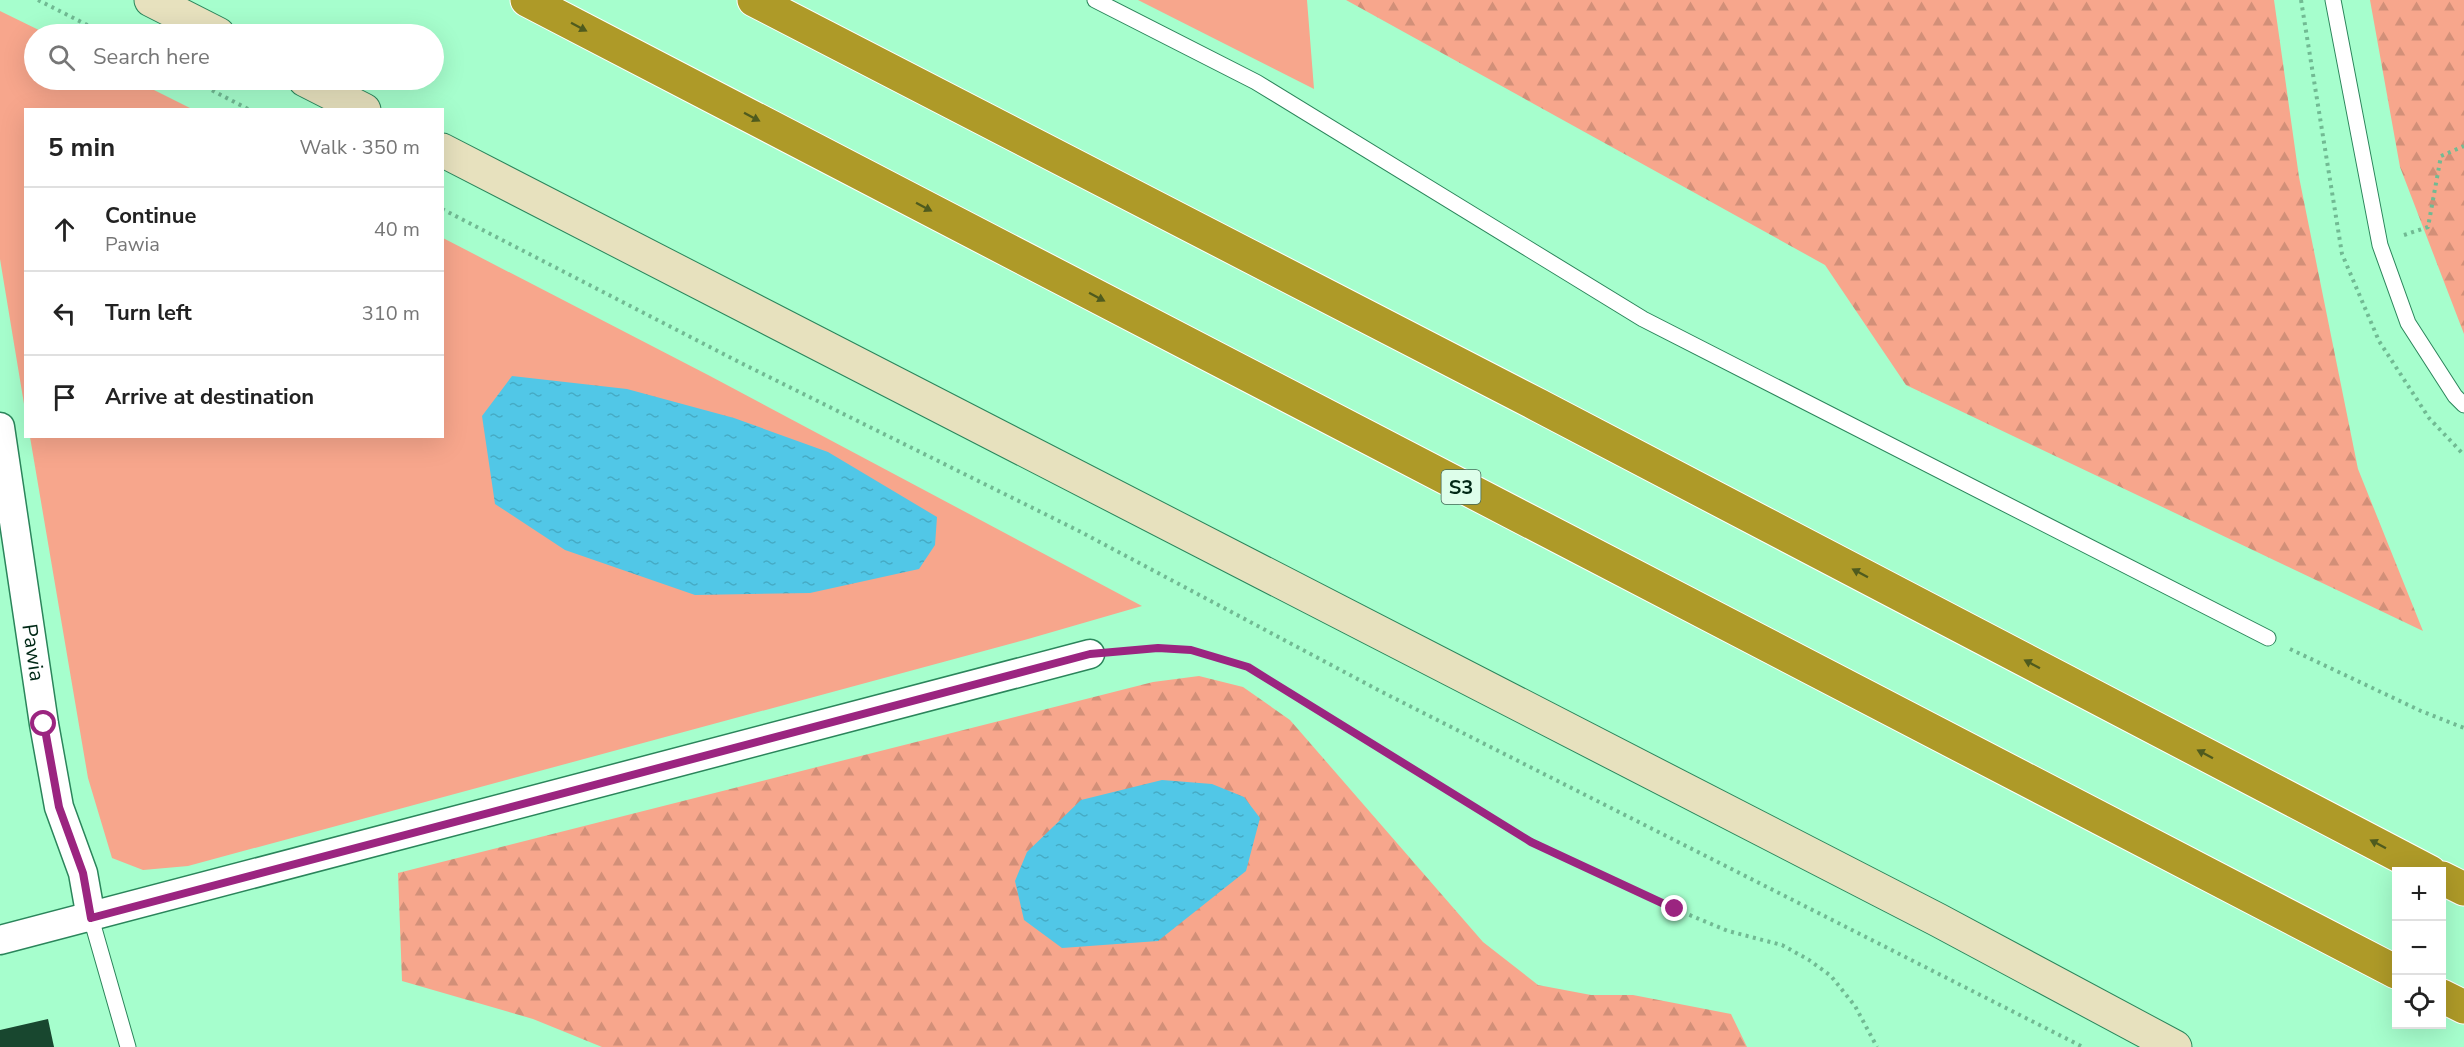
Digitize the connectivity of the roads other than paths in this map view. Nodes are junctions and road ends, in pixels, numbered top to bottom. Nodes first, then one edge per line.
1 (151, 0) edge
2 (527, 0) edge
3 (754, 0) edge
4 (1095, 0) edge
5 (2333, 0) edge
6 (198, 24) edge
7 (325, 90) edge
8 (360, 108) edge
9 (444, 151) edge
10 (2464, 405) edge
11 (0, 427) edge
12 (2268, 638) road end
13 (1090, 654) road end
14 (2420, 867) edge
15 (2446, 880) edge
16 (2464, 889) edge
17 (91, 918) junction
18 (0, 940) edge
19 (2392, 969) edge
20 (2446, 998) edge
21 (2464, 1007) edge
22 (128, 1047) edge
23 (2175, 1047) edge

1 - 6 main road
2 -> 19 highway, S3
14 -> 3 highway
4 - 12 lane
5 - 10 lane
7 - 8 main road
9 - 23 main road
11 - 17 street, Pawia
13 - 17 street
15 - 16 highway
17 - 18 street
17 - 22 lane, Pawia
20 - 21 highway

